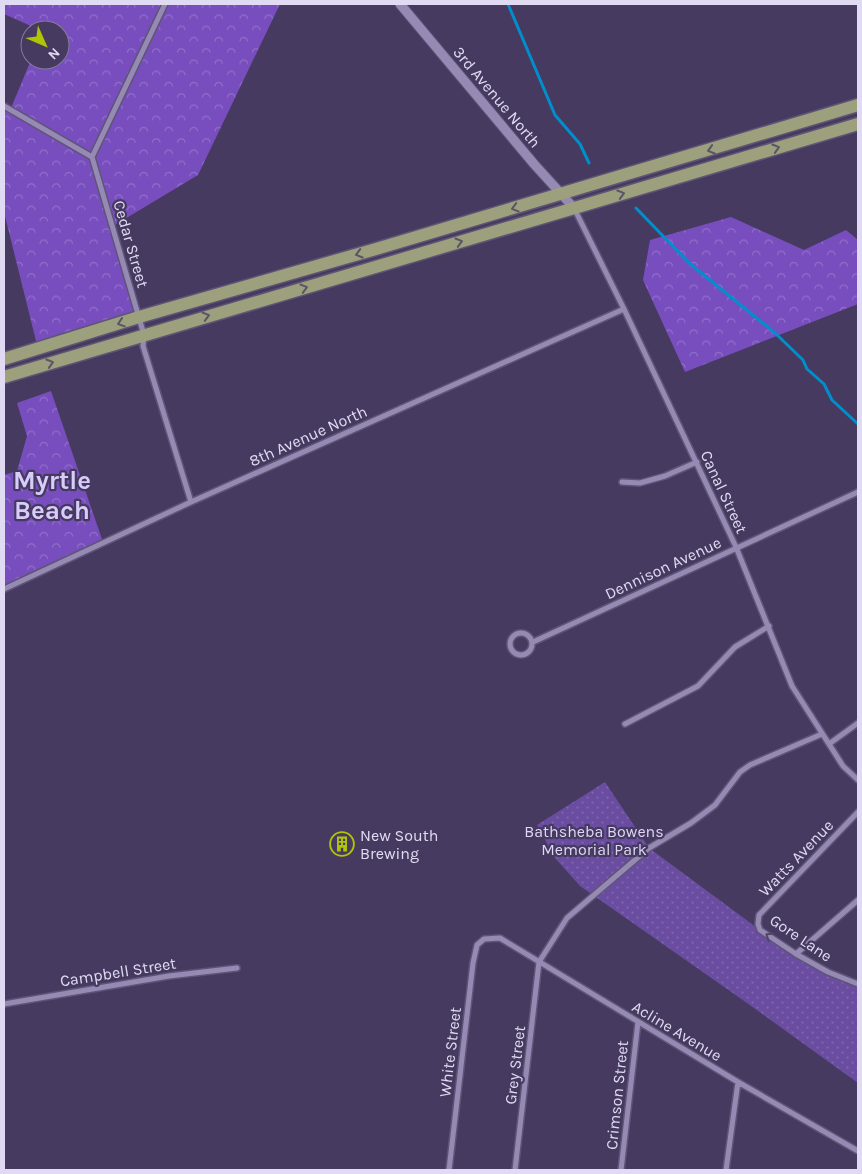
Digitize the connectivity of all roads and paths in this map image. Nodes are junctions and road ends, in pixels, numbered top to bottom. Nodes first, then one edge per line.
1 (165, 4) edge
2 (400, 4) edge
3 (4, 106) edge
4 (858, 106) edge
5 (858, 124) edge
6 (92, 157) junction
7 (561, 194) junction
8 (574, 208) junction
9 (624, 309) junction
10 (139, 317) junction
11 (144, 334) junction
12 (4, 359) edge
13 (4, 377) edge
14 (697, 462) junction
15 (622, 482) dead end
16 (858, 492) edge
17 (191, 502) junction
18 (736, 547) junction
19 (4, 589) edge
20 (769, 626) junction
21 (532, 642) junction
22 (858, 723) edge
23 (625, 724) dead end
24 (822, 734) junction
25 (828, 744) junction
26 (858, 780) edge
27 (858, 812) edge
28 (858, 900) edge
29 (758, 924) joint
30 (484, 939) joint
31 (796, 954) junction
32 (539, 962) junction
33 (237, 968) dead end
34 (858, 984) edge
35 (4, 1004) edge
36 (638, 1022) junction
37 (738, 1082) junction
38 (858, 1151) edge
39 (449, 1170) edge
40 (515, 1170) edge
41 (621, 1170) edge
42 (726, 1170) edge

1 - 6 street
2 - 7 street, 3rd Avenue North
3 - 6 street
4 -> 7 main road
8 -> 5 main road
6 - 10 street, Cedar Street
7 - 8 street, 3rd Avenue North
7 -> 10 main road
8 - 9 street, Canal Street
11 -> 8 main road
9 - 14 street, Canal Street
9 - 17 street, 8th Avenue North
10 - 11 street, Cedar Street
10 -> 12 main road
13 -> 11 main road
11 - 17 street, Cedar Street
14 - 15 street
14 - 18 street, Canal Street
16 - 18 street, Dennison Avenue
17 - 19 street, 8th Avenue North
18 - 20 street, Canal Street
18 - 21 street, Dennison Avenue
20 - 23 street
20 - 24 street, Canal Street
21 - 21 street, Dennison Avenue
22 - 25 street
24 - 25 street, Canal Street
24 - 32 street
25 - 26 street, Canal Street
27 - 29 street, Watts Avenue
28 - 31 street
31 -> 29 street, Gore Lane
30 - 32 street, Acline Avenue
30 - 39 street, White Street
31 - 34 street, Gore Lane
32 - 36 street, Acline Avenue
32 - 40 street, Grey Street
33 - 35 street, Campbell Street
36 - 37 street, Acline Avenue
36 - 41 street, Crimson Street
37 - 38 street, Acline Avenue
37 - 42 street

